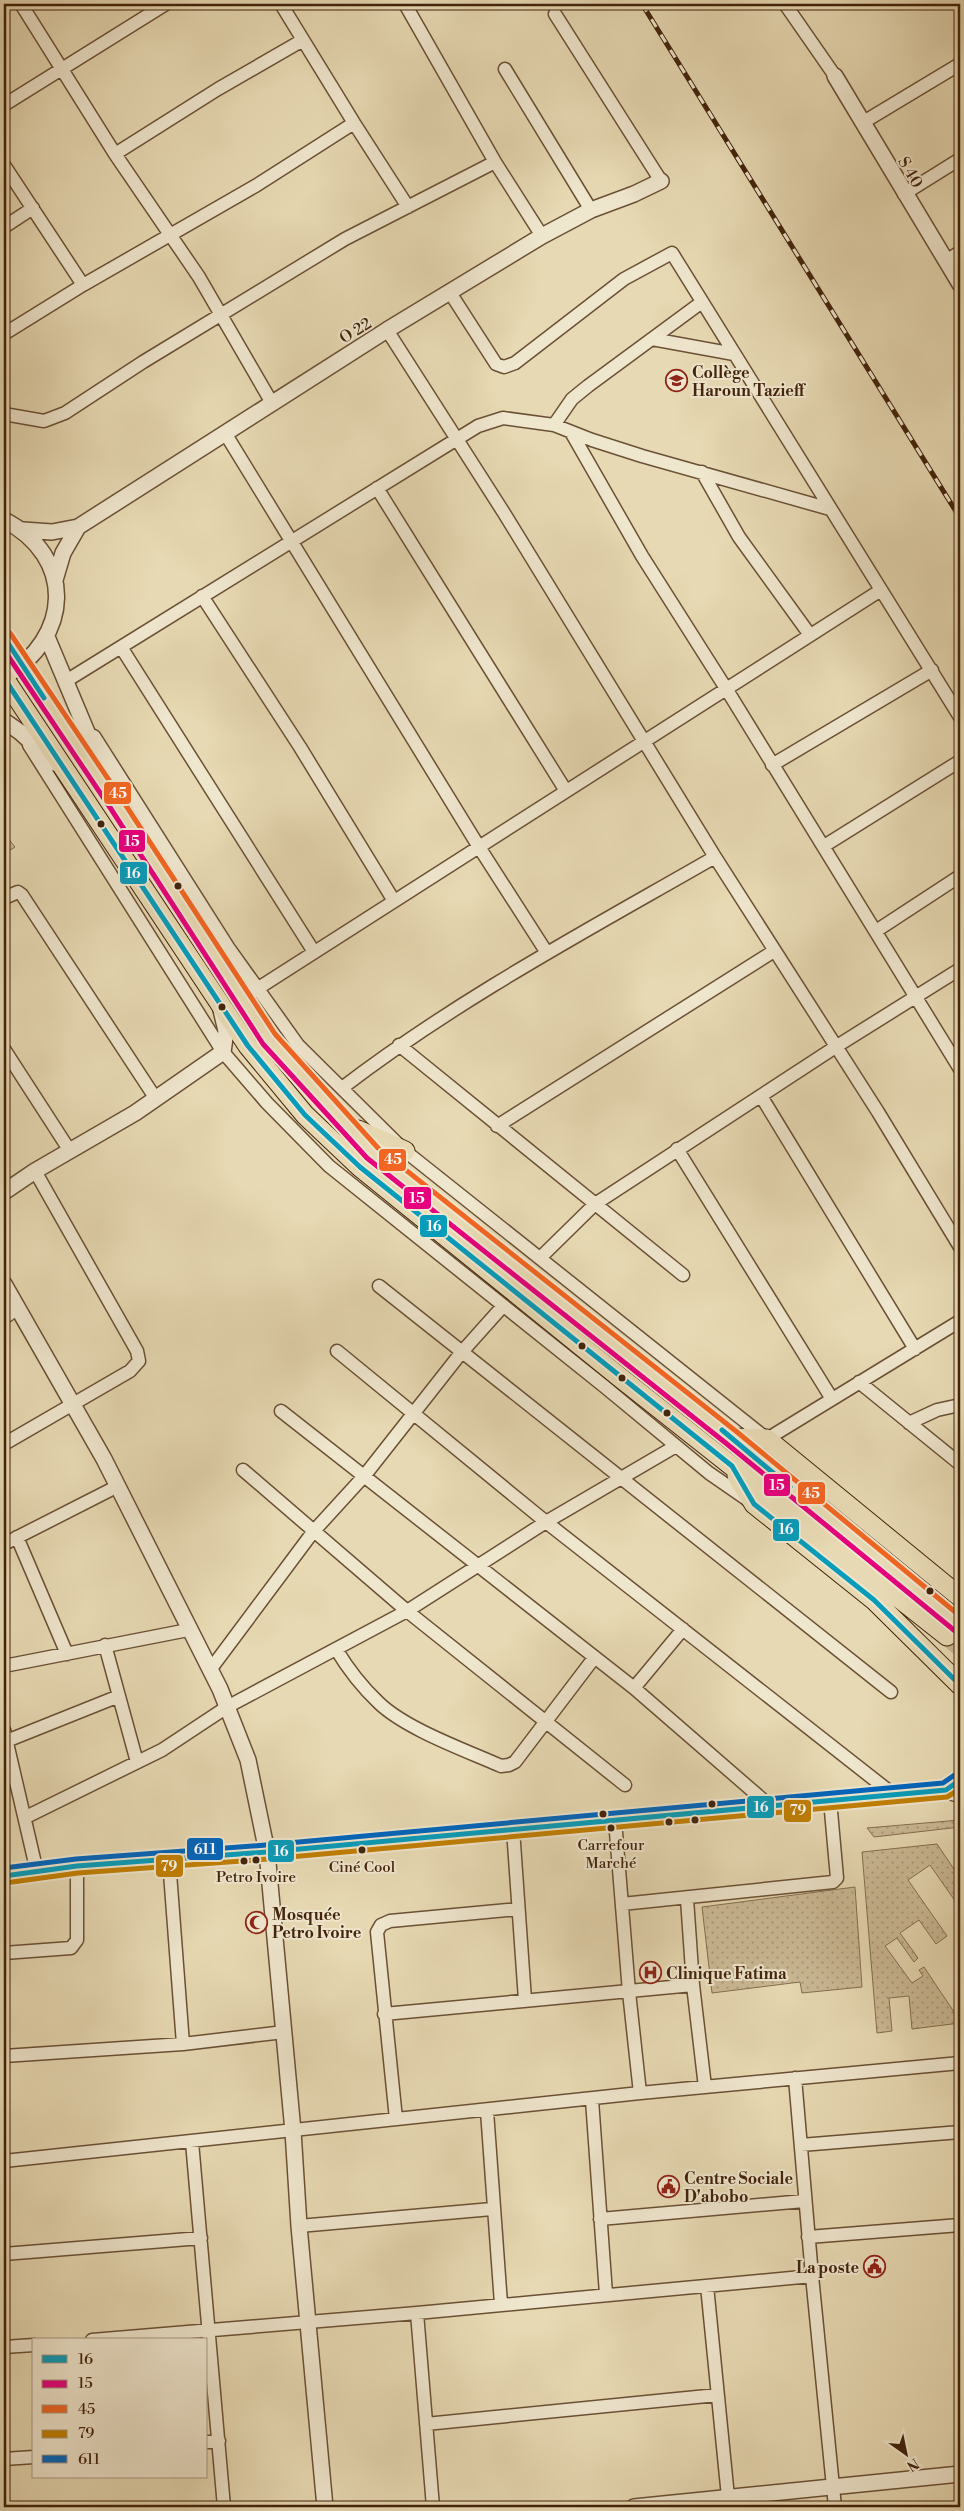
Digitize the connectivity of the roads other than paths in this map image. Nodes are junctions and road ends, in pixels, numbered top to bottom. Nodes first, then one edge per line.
1 (20, 4) edge
2 (166, 4) edge
3 (281, 4) edge
4 (405, 4) edge
5 (785, 4) edge
6 (555, 14) dead end
7 (303, 40) junction
8 (960, 64) edge
9 (505, 69) dead end
10 (61, 70) junction
11 (835, 76) joint
12 (4, 105) edge
13 (354, 123) junction
14 (862, 123) junction
15 (114, 154) junction
16 (960, 159) edge
17 (495, 162) junction
18 (4, 165) edge
19 (662, 181) joint
20 (904, 194) junction
21 (408, 207) junction
22 (33, 208) junction
23 (591, 210) junction
24 (4, 227) edge
25 (170, 236) junction
26 (542, 236) junction
27 (960, 252) edge
28 (946, 261) junction
29 (960, 284) edge
30 (83, 285) junction
31 (449, 291) junction
32 (702, 302) junction
33 (222, 316) junction
34 (387, 330) junction
35 (4, 334) edge
36 (652, 339) junction
37 (734, 354) junction
38 (272, 404) junction
39 (4, 414) edge
40 (554, 425) junction
41 (225, 432) junction
42 (571, 432) junction
43 (457, 439) junction
44 (702, 472) junction
45 (377, 488) junction
46 (830, 508) junction
47 (4, 520) edge
48 (78, 527) junction
49 (23, 530) junction
50 (292, 543) junction
51 (55, 580) junction
52 (881, 590) junction
53 (202, 596) junction
54 (810, 635) junction
55 (4, 636) edge
56 (47, 637) junction
57 (121, 647) junction
58 (22, 666) junction
59 (932, 670) junction
60 (4, 677) edge
61 (66, 681) junction
62 (727, 690) junction
63 (80, 714) junction
64 (960, 717) edge
65 (4, 721) edge
66 (20, 732) junction
67 (644, 742) junction
68 (960, 761) edge
69 (772, 765) junction
70 (73, 781) junction
71 (566, 791) junction
72 (117, 805) junction
73 (824, 846) junction
74 (479, 847) junction
75 (715, 857) junction
76 (960, 876) edge
77 (4, 898) edge
78 (394, 901) junction
79 (876, 931) junction
80 (774, 951) junction
81 (314, 952) junction
82 (547, 953) junction
83 (960, 969) edge
84 (249, 995) junction
85 (916, 997) junction
86 (221, 1007) junction
87 (399, 1045) junction
88 (836, 1046) junction
89 (4, 1049) edge
90 (223, 1052) junction
91 (960, 1069) edge
92 (342, 1088) junction
93 (761, 1096) junction
94 (156, 1099) junction
95 (346, 1124) junction
96 (497, 1126) junction
97 (677, 1149) junction
98 (70, 1150) junction
99 (405, 1151) junction
100 (35, 1171) junction
101 (4, 1192) edge
102 (595, 1204) junction
103 (960, 1247) edge
104 (540, 1258) junction
105 (683, 1275) dead end
106 (4, 1284) edge
107 (379, 1286) dead end
108 (503, 1306) junction
109 (18, 1308) junction
110 (4, 1318) edge
111 (960, 1321) edge
112 (915, 1349) junction
113 (337, 1351) dead end
114 (461, 1353) junction
115 (859, 1382) junction
116 (832, 1399) junction
117 (960, 1405) edge
118 (73, 1406) junction
119 (281, 1411) dead end
120 (414, 1414) junction
121 (909, 1423) junction
122 (732, 1438) junction
123 (767, 1439) junction
124 (4, 1444) edge
125 (676, 1446) junction
126 (960, 1464) edge
127 (732, 1466) junction
128 (243, 1470) dead end
129 (364, 1475) junction
130 (622, 1479) junction
131 (118, 1486) junction
132 (754, 1504) junction
133 (546, 1522) junction
134 (313, 1532) junction
135 (17, 1537) junction
136 (4, 1544) edge
137 (479, 1564) junction
138 (960, 1597) edge
139 (406, 1611) junction
140 (683, 1629) junction
141 (188, 1630) junction
142 (105, 1645) junction
143 (336, 1649) junction
144 (66, 1654) junction
145 (594, 1658) junction
146 (4, 1666) edge
147 (210, 1670) junction
148 (960, 1685) edge
149 (634, 1688) junction
150 (891, 1692) dead end
151 (119, 1696) junction
152 (228, 1708) junction
153 (547, 1722) junction
154 (4, 1738) edge
155 (137, 1762) junction
156 (625, 1785) dead end
157 (956, 1788) edge
158 (894, 1795) junction
159 (830, 1800) junction
160 (770, 1806) junction
161 (26, 1817) junction
162 (616, 1820) junction
163 (513, 1830) junction
164 (267, 1852) junction
165 (169, 1860) junction
166 (76, 1866) junction
167 (38, 1872) junction
168 (4, 1876) edge
169 (687, 1899) junction
170 (622, 1904) junction
171 (518, 1909) junction
172 (4, 1952) edge
173 (693, 1986) junction
174 (629, 1992) junction
175 (525, 2000) junction
176 (384, 2014) junction
177 (284, 2032) junction
178 (183, 2044) junction
179 (4, 2056) edge
180 (960, 2063) edge
181 (795, 2078) junction
182 (705, 2087) junction
183 (640, 2094) junction
184 (592, 2100) junction
185 (487, 2111) junction
186 (396, 2119) junction
187 (293, 2131) junction
188 (960, 2132) edge
189 (192, 2142) junction
190 (800, 2145) junction
191 (4, 2160) edge
192 (804, 2201) junction
193 (492, 2209) junction
194 (600, 2219) junction
195 (960, 2225) edge
196 (298, 2226) junction
197 (808, 2237) junction
198 (201, 2238) junction
199 (4, 2254) edge
200 (812, 2276) junction
201 (707, 2286) junction
202 (606, 2294) junction
203 (501, 2304) junction
204 (417, 2313) junction
205 (308, 2322) junction
206 (210, 2330) junction
207 (116, 2338) edge
208 (32, 2345) edge
209 (4, 2347) edge
210 (717, 2395) junction
211 (426, 2424) junction
212 (219, 2441) junction
213 (208, 2442) edge
214 (32, 2457) edge
215 (4, 2459) edge
216 (960, 2474) edge
217 (833, 2486) junction
218 (719, 2501) edge
219 (224, 2507) edge
220 (326, 2507) edge
221 (433, 2507) edge
222 (640, 2507) edge
223 (835, 2507) edge

1 - 10 street
2 - 10 street
3 - 7 street
4 - 17 street
5 - 11 street
6 - 19 street
7 - 13 street
7 - 15 street
8 - 14 street
9 - 23 street
10 - 12 street
10 - 15 street
11 - 14 street, S 40
13 - 21 street
13 - 25 street
14 - 20 street, S 40
15 - 25 street
16 - 20 street
17 - 21 street
17 - 26 street
18 - 22 street
19 - 23 street, O 22
20 - 28 street, S 40
21 - 33 street
22 - 24 street
22 - 30 street
23 - 26 street, O 22
25 - 30 street
25 - 33 street
26 - 31 street, O 22
27 - 28 street
28 - 29 street, S 40
30 - 35 street
31 - 32 street
31 - 34 street, O 22
32 - 36 street
32 - 37 street
33 - 38 street
33 - 39 street
34 - 38 street, O 22
34 - 43 street
36 - 37 street
36 - 40 street
37 - 46 street
38 - 41 street, O 22
40 - 42 street
40 - 43 street
41 - 48 street, O 22
41 - 50 street
42 - 44 street
42 - 62 street
43 - 45 street
43 - 67 street
44 - 46 street
44 - 54 street
45 - 50 street
45 - 71 street
46 - 52 street
47 - 49 street
48 - 49 street
48 - 51 street
49 - 51 street
50 - 53 street
50 - 74 street
51 - 56 street
52 - 54 street
52 - 59 street
53 - 57 street
53 - 78 street
54 - 62 street
55 - 58 main road
56 - 58 street
56 - 61 street
57 - 61 street
57 - 81 street
58 - 60 street
58 - 72 main road
59 - 64 street
59 - 69 street
60 - 70 main road
61 - 63 street
62 - 67 street
62 - 69 street
63 - 72 street
63 - 84 street
65 - 66 street
66 - 70 street
66 - 90 street
67 - 71 street
67 - 75 street
68 - 73 street
69 - 73 street
70 - 86 main road
71 - 74 street
72 - 84 main road
73 - 79 street
74 - 78 street
74 - 82 street
75 - 80 street
75 - 82 street
76 - 79 street
77 - 94 street
78 - 81 street
79 - 85 street
80 - 88 street
80 - 96 street
81 - 84 street
82 - 87 street
83 - 85 street
84 - 92 street
84 - 95 main road
85 - 88 street
85 - 91 street
86 - 90 street
86 - 127 main road
87 - 92 street
87 - 96 street
88 - 93 street
88 - 103 street
89 - 98 street
90 - 94 street
90 - 108 street
92 - 99 street
93 - 97 street
93 - 112 street
94 - 98 street
95 - 99 main road
95 - 122 main road
96 - 102 street
97 - 102 street
97 - 116 street
98 - 100 street
99 - 104 street
100 - 101 street
100 - 118 street
102 - 104 street
102 - 105 street
104 - 123 street
106 - 109 street
107 - 114 street
108 - 114 street
108 - 125 street
109 - 110 street
109 - 118 street
111 - 112 street
112 - 115 street
113 - 120 street
114 - 120 street
114 - 130 street
115 - 116 street
115 - 121 street
116 - 123 street
117 - 121 street
118 - 124 street
118 - 131 street
119 - 129 street
120 - 129 street
120 - 133 street
121 - 126 street
122 - 123 main road
122 - 127 main road
123 - 138 main road
125 - 130 street
125 - 132 street
127 - 132 main road
128 - 134 street
129 - 134 street
129 - 137 street
130 - 133 street
130 - 150 street
131 - 135 street
131 - 141 street
132 - 148 main road
133 - 137 street
133 - 140 street
134 - 139 street
134 - 147 street
135 - 136 street
135 - 144 street
137 - 139 street
137 - 145 street
139 - 143 street
139 - 153 street
140 - 149 street
140 - 158 street
141 - 142 street
141 - 147 street
142 - 144 street
142 - 151 street
143 - 152 street
143 - 153 street
144 - 146 street
145 - 149 street
145 - 153 street
147 - 152 street
149 - 160 street
151 - 154 street
151 - 155 street
152 - 155 street
152 - 164 street
153 - 156 street
154 - 161 street
155 - 161 street
157 - 158 main road
158 - 159 main road
159 - 160 main road
159 - 169 street
160 - 162 main road
161 - 167 street
162 - 163 main road
162 - 170 street
163 - 164 main road
163 - 171 street
164 - 165 main road
164 - 177 street
165 - 166 main road
165 - 178 street
166 - 167 main road
166 - 172 street
167 - 168 main road
169 - 170 street
169 - 173 street
170 - 174 street
171 - 175 street
171 - 176 street
173 - 174 street
173 - 182 street
174 - 175 street
174 - 183 street
175 - 176 street
176 - 186 street
177 - 178 street
177 - 187 street
178 - 179 street
180 - 181 street
181 - 182 street
181 - 190 street
182 - 183 street
183 - 184 street
184 - 185 street
184 - 194 street
185 - 186 street
185 - 193 street
186 - 187 street
187 - 189 street
187 - 196 street
188 - 190 street
189 - 191 street
189 - 198 street
190 - 192 street
192 - 194 street
192 - 197 street
193 - 196 street
193 - 203 street
194 - 202 street
195 - 197 street
196 - 205 street
197 - 200 street
198 - 199 street
198 - 206 street
200 - 201 street
200 - 217 street
201 - 202 street
201 - 210 street
202 - 203 street
203 - 204 street
204 - 205 street
204 - 211 street
205 - 206 street
205 - 220 street
206 - 207 street
206 - 212 street
208 - 209 street
210 - 211 street
210 - 218 street
211 - 221 street
212 - 213 street
212 - 219 street
214 - 215 street
216 - 217 street
217 - 218 street
217 - 223 street
218 - 222 street

